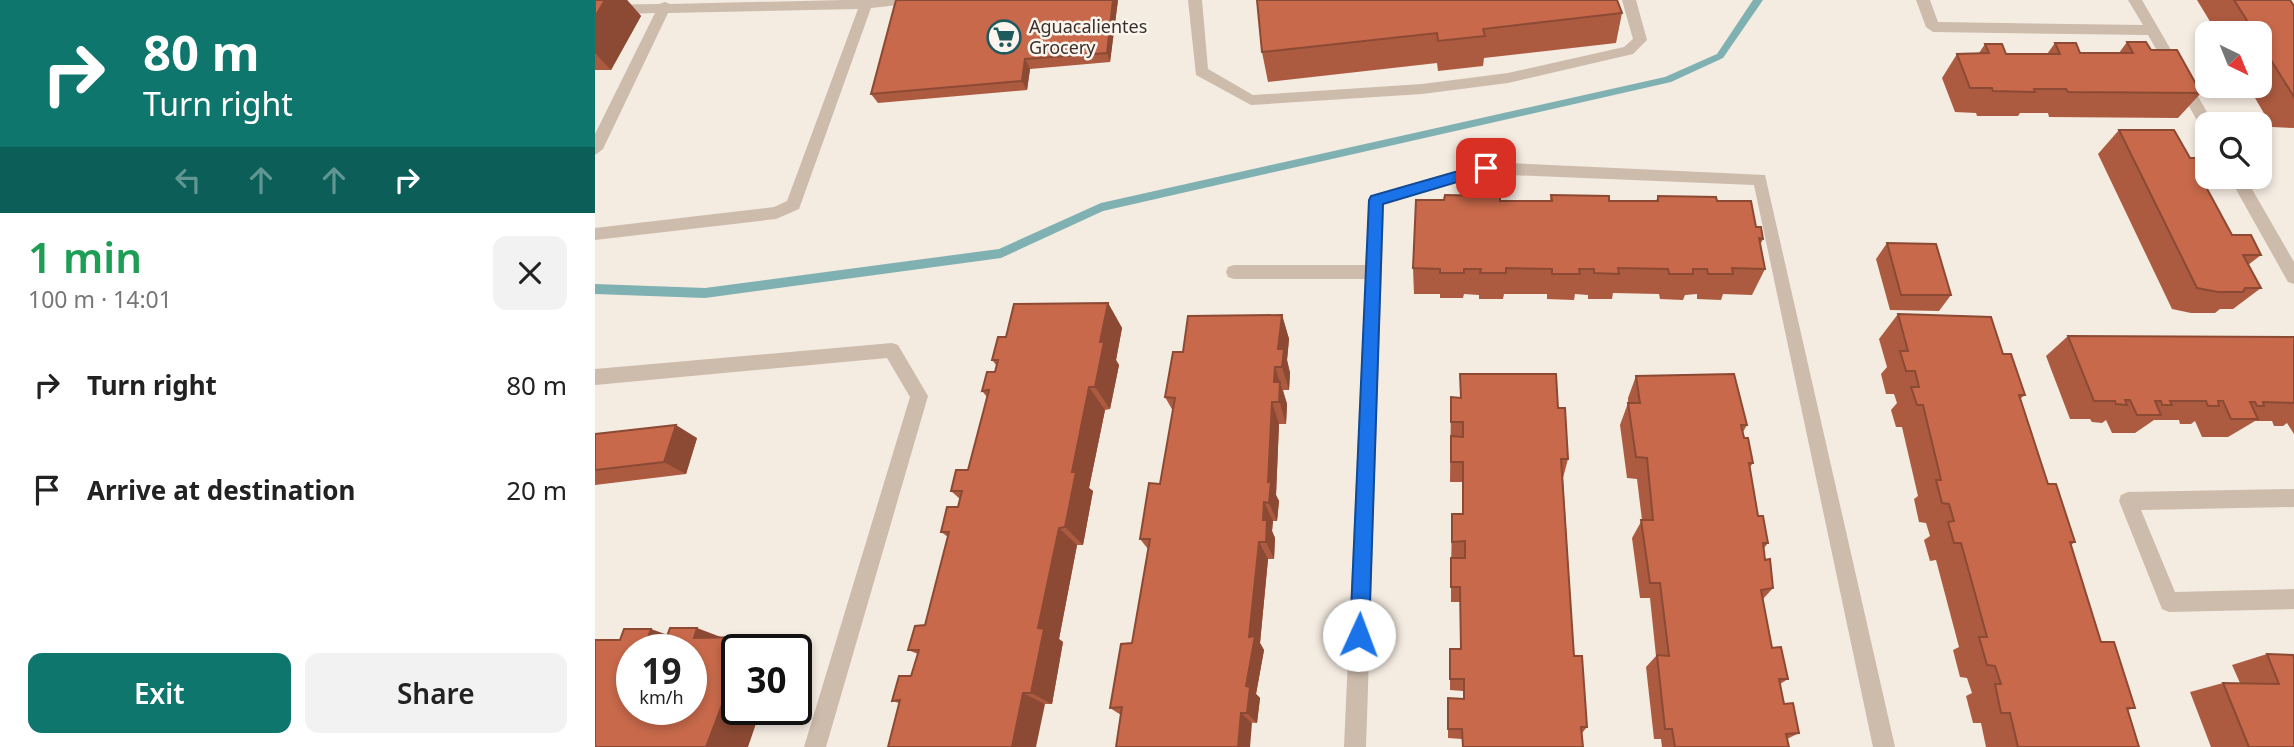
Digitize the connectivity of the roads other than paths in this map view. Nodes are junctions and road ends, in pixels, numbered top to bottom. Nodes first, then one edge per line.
1 (907, 0) edge
2 (1195, 0) edge
3 (1629, 0) edge
4 (1923, 0) edge
5 (2135, 0) edge
6 (866, 4) junction
7 (665, 6) junction
8 (595, 10) edge
9 (2152, 30) junction
10 (2199, 112) edge
11 (595, 149) edge
12 (2244, 189) edge
13 (595, 234) edge
14 (1234, 272) dead end
15 (1374, 272) junction
16 (2294, 277) edge
17 (595, 377) edge
18 (2294, 498) edge
19 (2294, 599) edge
20 (815, 747) edge
21 (1355, 747) edge
22 (1884, 747) edge

1 - 6 street
2 - 3 street
4 - 9 street
5 - 9 street
6 - 7 street
6 - 13 street
7 - 8 street
7 - 11 street
9 - 10 street
12 - 16 street
14 - 15 street
15 - 21 street
15 - 22 street
17 - 20 street
18 - 19 street

